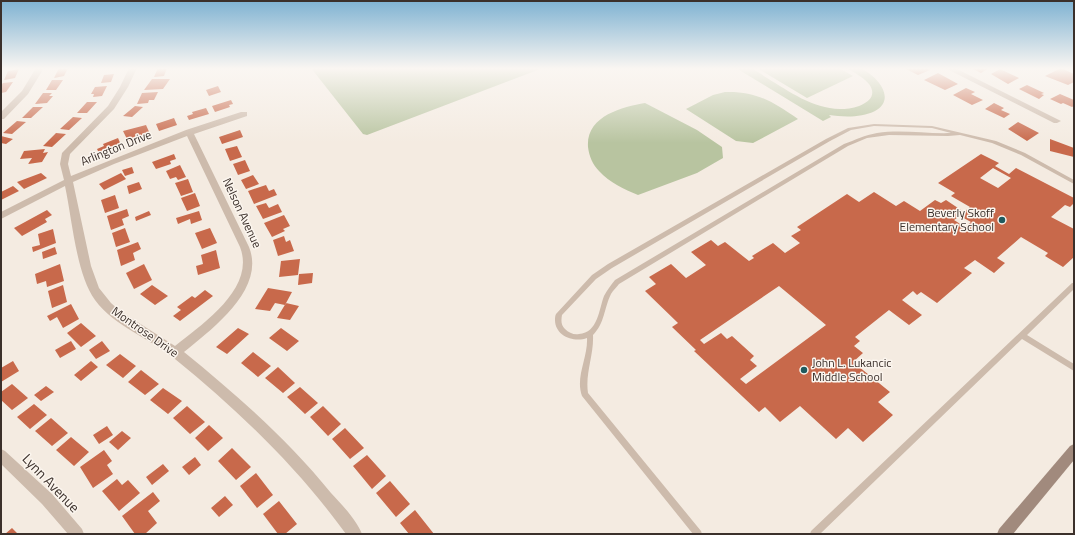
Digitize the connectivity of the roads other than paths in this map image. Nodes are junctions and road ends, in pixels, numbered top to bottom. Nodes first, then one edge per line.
1 (24, 93) edge
2 (120, 93) edge
3 (1000, 93) edge
4 (244, 114) dead end
5 (1, 117) edge
6 (1057, 121) dead end
7 (190, 132) junction
8 (960, 134) junction
9 (69, 181) junction
10 (1074, 182) edge
11 (1, 216) edge
12 (1074, 285) edge
13 (590, 334) junction
14 (1022, 335) junction
15 (176, 352) junction
16 (1066, 364) junction
17 (1074, 368) edge
18 (1074, 373) edge
19 (1074, 450) edge
20 (1, 456) edge
21 (77, 534) edge
22 (355, 534) edge
23 (698, 534) edge
24 (814, 534) edge
25 (1004, 534) edge

1 - 5 street
2 - 9 street, Montrose Drive
3 - 6 street
4 - 7 street, Arlington Drive
7 - 9 street, Arlington Drive
7 - 15 street, Nelson Avenue
8 - 10 lane
8 - 13 lane
8 - 13 lane
9 - 11 street, Arlington Drive
9 - 15 street, Montrose Drive
12 - 14 lane
13 - 23 lane
14 - 16 lane
14 - 24 lane
15 - 22 street, Montrose Drive
16 - 17 lane
16 - 18 lane
19 - 25 street
20 - 21 street, Lynn Avenue

